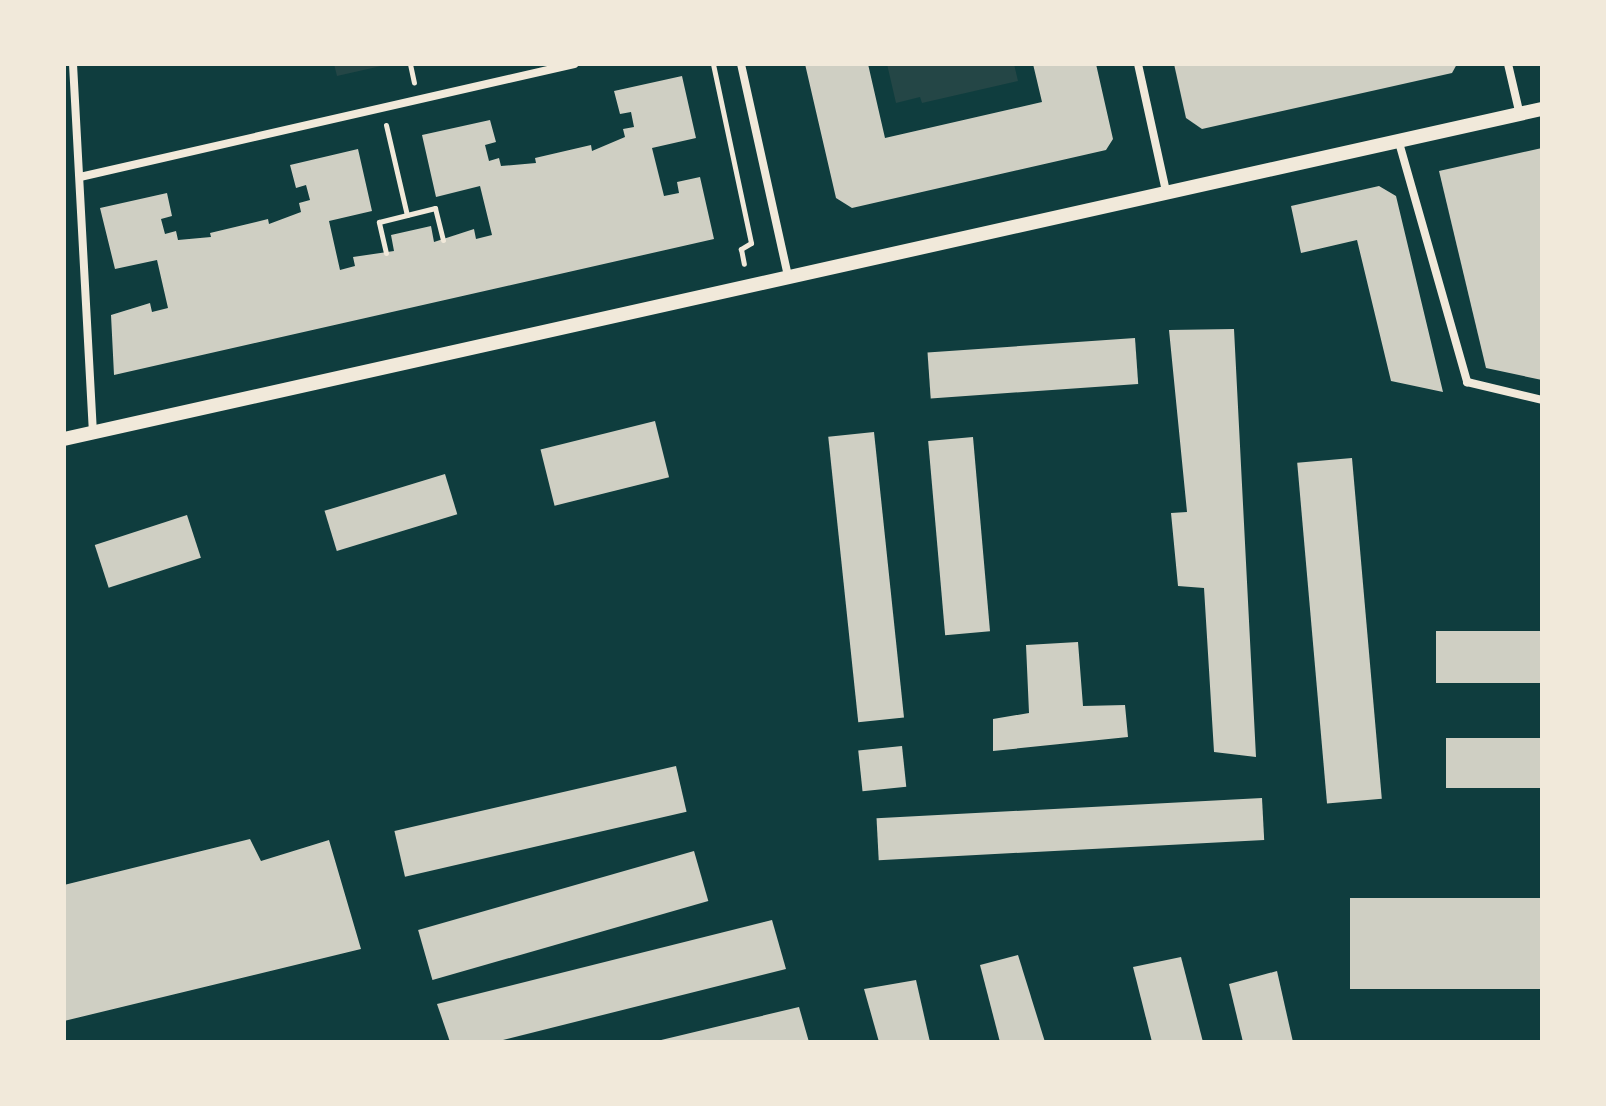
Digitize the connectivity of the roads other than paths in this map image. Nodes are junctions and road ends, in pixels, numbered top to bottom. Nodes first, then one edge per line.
1 (73, 64) edge
2 (574, 64) edge
3 (741, 64) edge
4 (1138, 64) edge
5 (1508, 64) edge
6 (1542, 109) edge
7 (1519, 111) junction
8 (1398, 139) junction
9 (80, 177) junction
10 (1166, 191) junction
11 (788, 276) junction
12 (1542, 400) edge
13 (93, 432) junction
14 (64, 439) edge

1 - 9 street
2 - 9 street
3 - 11 street
4 - 10 street
5 - 7 street
6 - 7 street
7 - 8 street
8 - 10 street
8 - 12 street
9 - 13 street
10 - 11 street
11 - 13 street
13 - 14 street

